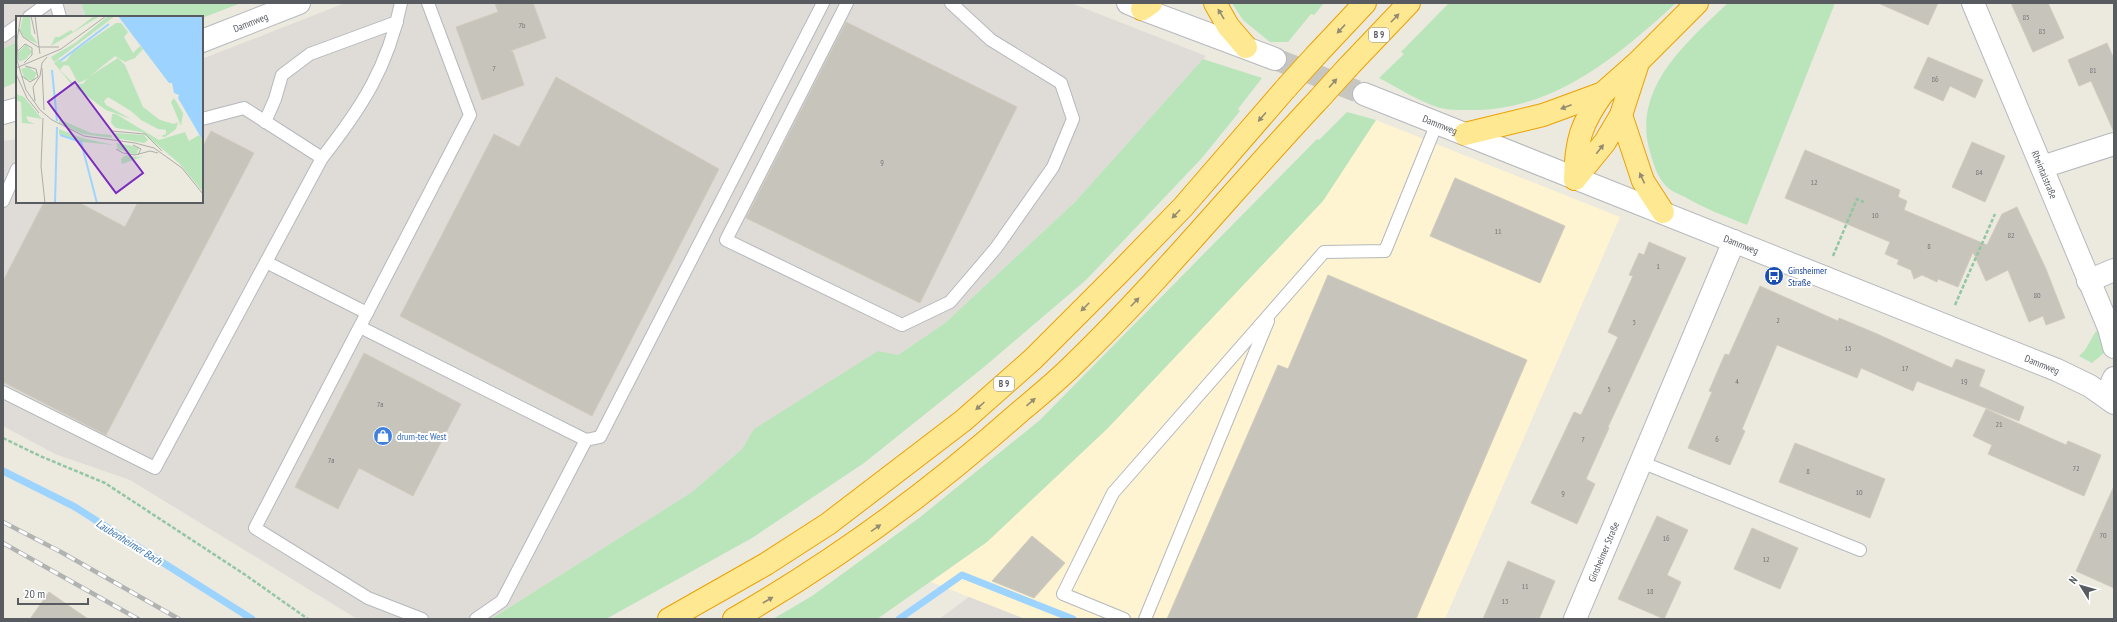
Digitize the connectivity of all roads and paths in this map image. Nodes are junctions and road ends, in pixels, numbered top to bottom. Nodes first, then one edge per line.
1 (48, 3) edge
2 (56, 3) edge
3 (299, 3) edge
4 (401, 3) edge
5 (823, 3) edge
6 (847, 3) edge
7 (951, 3) edge
8 (1214, 3) edge
9 (1365, 3) edge
10 (1409, 3) edge
11 (1697, 3) edge
12 (1973, 3) edge
13 (430, 4) edge
14 (1141, 5) edge
15 (30, 16) edge
16 (60, 16) edge
17 (397, 22) junction
18 (16, 27) edge
19 (3, 36) edge
20 (203, 41) edge
21 (1246, 47) junction
22 (1275, 59) tunnel mouth
23 (1638, 62) junction
24 (1603, 93) junction
25 (1364, 94) tunnel mouth
26 (16, 110) edge
27 (3, 113) edge
28 (1621, 115) junction
29 (203, 119) edge
30 (265, 122) junction
31 (1437, 123) junction
32 (1465, 134) junction
33 (2114, 144) edge
34 (322, 158) junction
35 (2042, 167) junction
36 (16, 171) edge
37 (1574, 178) junction
38 (3, 200) edge
39 (1864, 202) dead end
40 (1662, 212) junction
41 (1995, 214) dead end
42 (1734, 241) junction
43 (266, 262) junction
44 (1830, 262) dead end
45 (2114, 270) edge
46 (2088, 281) junction
47 (1953, 311) dead end
48 (1272, 312) junction
49 (367, 313) junction
50 (360, 327) junction
51 (2114, 347) edge
52 (3, 392) edge
53 (2111, 392) edge
54 (3, 438) edge
55 (586, 440) junction
56 (1641, 462) junction
57 (1860, 550) dead end
58 (308, 619) edge
59 (422, 619) edge
60 (476, 619) edge
61 (669, 619) edge
62 (734, 619) edge
63 (1124, 619) edge
64 (1145, 619) edge
65 (1575, 619) edge

1 - 15 lane
2 - 16 lane
3 - 20 street, Dammweg
4 - 17 lane
5 - 55 lane
6 - 7 lane
21 -> 8 highway
9 -> 61 highway, B 9, bridge
62 -> 10 highway, B 9, bridge
11 - 23 highway
12 - 35 street, Rheintalstraße
13 - 49 lane
14 - 21 street
17 - 30 lane
17 - 34 lane
18 - 19 lane
21 - 22 street
23 - 24 highway
23 - 28 highway
24 -> 32 highway
24 - 37 highway
25 - 31 street, Dammweg
26 - 27 street
37 -> 28 highway
40 -> 28 highway
29 - 30 lane
30 - 34 lane
31 - 32 street, Dammweg
31 - 48 lane
32 - 37 street, Dammweg
33 - 35 street
34 - 43 lane
35 - 46 street, Rheintalstraße
36 - 38 lane
37 - 40 street, Dammweg
39 - 44 path
40 - 42 street, Dammweg
41 - 47 path
42 - 53 street, Dammweg
42 - 56 street, Ginsheimer Straße
43 - 49 lane
43 - 52 lane
45 - 46 street
46 - 51 street, Rheintalstraße
48 - 63 lane
48 - 64 lane
49 - 50 lane
50 - 55 lane
50 - 59 lane
54 - 58 path
55 - 60 lane
56 - 57 lane
56 - 65 street, Ginsheimer Straße

